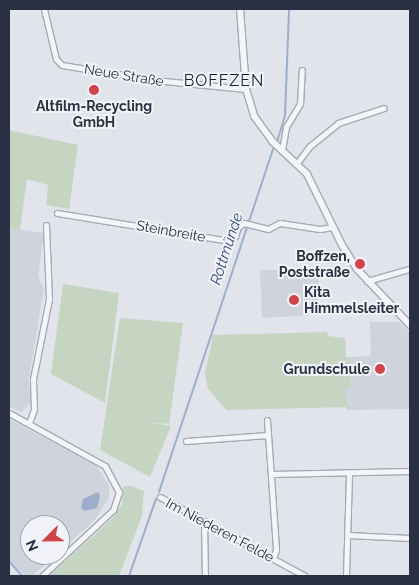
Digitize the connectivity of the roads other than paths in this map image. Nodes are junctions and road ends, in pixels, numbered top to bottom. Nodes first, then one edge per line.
1 (44, 9) edge
2 (240, 9) edge
3 (302, 70) dead end
4 (246, 89) junction
5 (384, 108) dead end
6 (280, 148) junction
7 (297, 163) junction
8 (57, 213) dead end
9 (46, 225) dead end
10 (333, 227) junction
11 (409, 269) dead end
12 (367, 280) junction
13 (410, 325) edge
14 (9, 413) edge
15 (268, 420) dead end
16 (29, 423) junction
17 (268, 436) junction
18 (186, 441) dead end
19 (410, 471) edge
20 (348, 473) junction
21 (272, 474) junction
22 (160, 498) dead end
23 (204, 521) junction
24 (348, 535) junction
25 (410, 538) edge
26 (273, 558) junction
27 (42, 576) edge
28 (206, 576) edge
29 (305, 576) edge
30 (346, 576) edge

1 - 4 street, Neue Straße
2 - 4 street
3 - 6 street
4 - 6 street
5 - 7 street
6 - 7 street
7 - 10 street
8 - 10 street, Steinbreite
9 - 16 street
10 - 12 street
11 - 12 street
12 - 13 street
14 - 16 street
15 - 17 street
16 - 27 street
17 - 18 street
17 - 21 street
19 - 20 street
20 - 21 street
20 - 24 street
21 - 26 street
22 - 23 street, Im Niederen Felde
23 - 26 street, Im Niederen Felde
23 - 28 street
24 - 25 street
24 - 30 street
26 - 29 street, Im Niederen Felde

